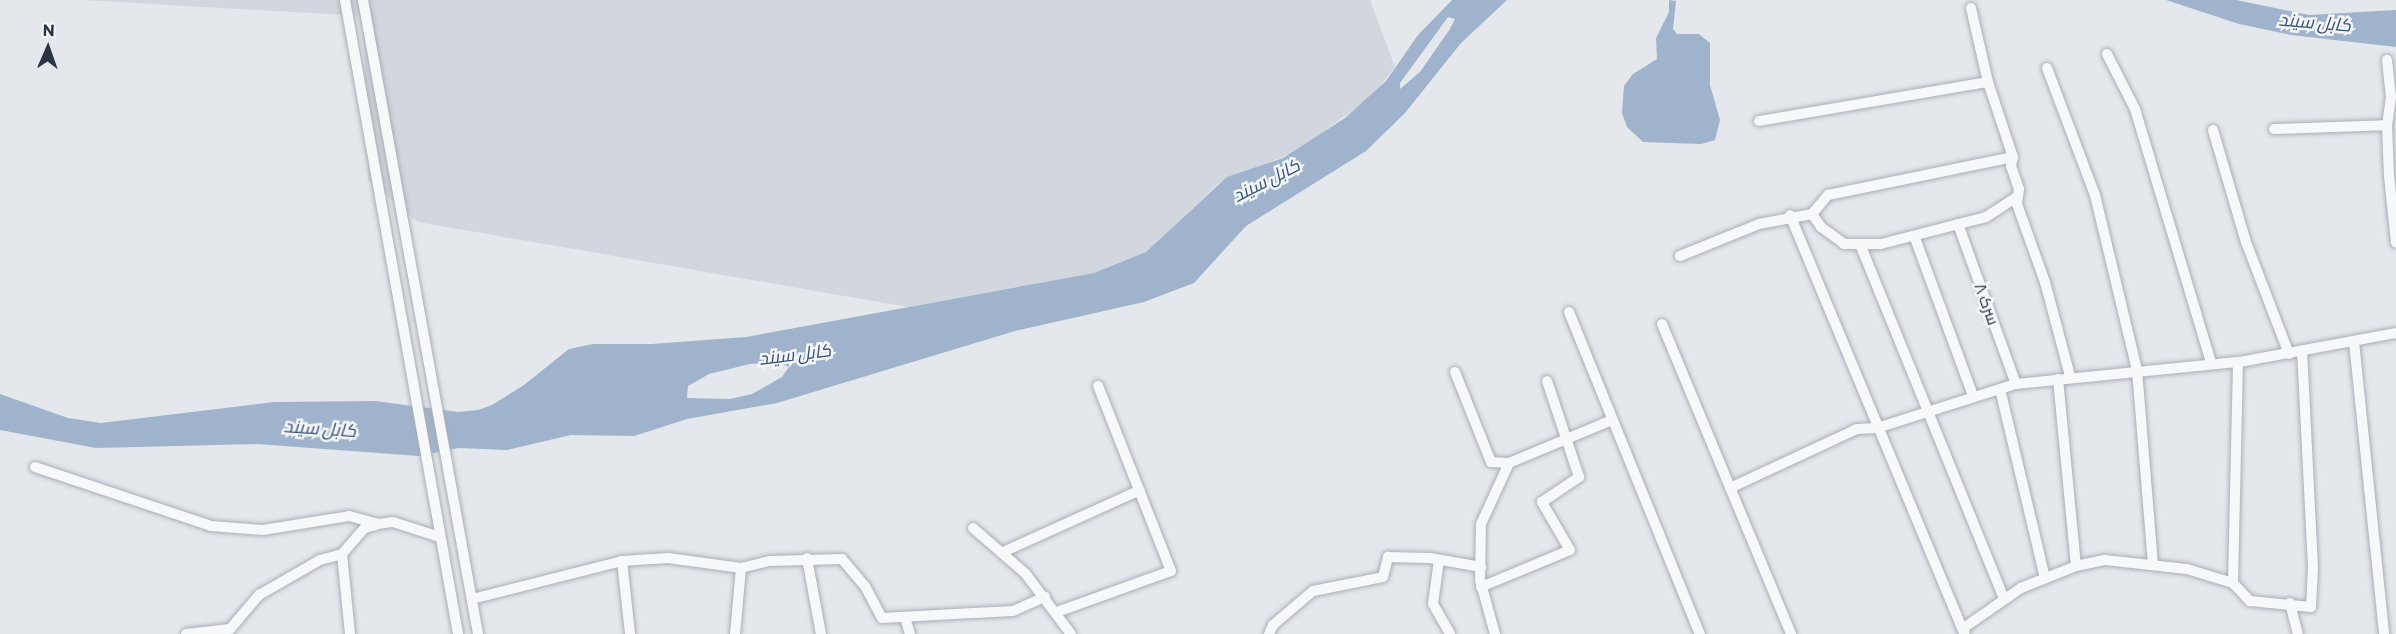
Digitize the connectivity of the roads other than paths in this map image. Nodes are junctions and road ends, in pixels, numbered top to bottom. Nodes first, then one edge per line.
1 (345, 0) edge
2 (363, 0) edge
3 (1971, 8) dead end
4 (2107, 54) dead end
5 (2387, 60) dead end
6 (2047, 68) dead end
7 (1988, 82) junction
8 (1759, 121) dead end
9 (2387, 125) junction
10 (2274, 129) dead end
11 (2213, 130) dead end
12 (2013, 157) junction
13 (2017, 197) junction
14 (1812, 214) junction
15 (1790, 215) junction
16 (1958, 224) junction
17 (1915, 238) junction
18 (2396, 243) edge
19 (1860, 244) junction
20 (1680, 256) dead end
21 (1569, 312) dead end
22 (1662, 324) dead end
23 (2396, 333) edge
24 (2354, 342) junction
25 (2302, 353) junction
26 (2289, 354) junction
27 (2238, 362) junction
28 (2211, 363) junction
29 (2137, 370) junction
30 (1455, 372) dead end
31 (2070, 376) junction
32 (2058, 379) junction
33 (1547, 381) dead end
34 (2016, 384) junction
35 (1098, 386) dead end
36 (2000, 389) junction
37 (1973, 396) junction
38 (1927, 411) junction
39 (1612, 420) junction
40 (1877, 428) junction
41 (1566, 440) junction
42 (1509, 463) junction
43 (35, 467) dead end
44 (1730, 488) junction
45 (1140, 490) junction
46 (378, 524) junction
47 (973, 528) dead end
48 (440, 537) junction
49 (1003, 552) junction
50 (342, 554) junction
51 (807, 558) junction
52 (1439, 560) junction
53 (622, 561) junction
54 (2153, 564) junction
55 (2076, 566) junction
56 (1481, 567) junction
57 (741, 568) junction
58 (2045, 578) junction
59 (2233, 583) junction
60 (1481, 587) junction
61 (1045, 597) junction
62 (472, 599) junction
63 (2004, 599) junction
64 (2290, 603) junction
65 (1057, 612) junction
66 (906, 617) junction
67 (1787, 633) edge
68 (186, 634) edge
69 (350, 634) edge
70 (458, 634) edge
71 (478, 634) edge
72 (630, 634) edge
73 (735, 634) edge
74 (820, 634) edge
75 (910, 634) edge
76 (1071, 634) edge
77 (1269, 634) edge
78 (1450, 634) edge
79 (1495, 634) edge
80 (1700, 634) edge
81 (1964, 634) edge
82 (2298, 634) edge
83 (2384, 634) edge

1 - 48 street
2 - 62 street
3 - 7 street
4 - 28 street
5 - 9 street
6 - 29 street
7 - 8 street
7 - 12 street
9 - 10 street
9 - 18 street
11 - 26 street
12 - 13 street
12 - 14 street
13 - 16 street
13 - 31 street
14 - 15 street
14 - 19 street
15 - 20 street
15 - 40 street
16 - 17 street
16 - 34 street, سرک ۸
17 - 19 street
17 - 37 street
19 - 38 street
21 - 39 street
22 - 44 street
23 - 24 street
24 - 25 street
24 - 83 street
25 - 26 street
25 - 64 street
26 - 27 street
27 - 28 street
27 - 59 street
28 - 29 street
29 - 31 street
29 - 54 street
30 - 42 street
31 - 32 street
32 - 34 street
32 - 55 street
33 - 41 street
34 - 36 street
35 - 45 street
36 - 37 street
36 - 58 street
37 - 38 street
38 - 40 street
38 - 63 street
39 - 41 street
39 - 80 street
40 - 44 street
40 - 81 street
41 - 42 street
41 - 60 street
42 - 56 street
43 - 46 street
44 - 67 street
45 - 49 street
45 - 65 street
46 - 48 street
46 - 50 street
47 - 49 street
48 - 70 street
49 - 61 street
50 - 68 street
50 - 69 street
51 - 57 street
51 - 66 street
51 - 74 street
52 - 56 street
52 - 77 street
52 - 78 street
53 - 57 street
53 - 62 street
53 - 72 street
54 - 55 street
54 - 59 street
55 - 58 street
56 - 60 street
57 - 73 street
58 - 63 street
59 - 64 street
60 - 79 street
61 - 65 street
61 - 66 street
62 - 71 street
63 - 81 street
64 - 82 street
65 - 76 street
66 - 75 street

